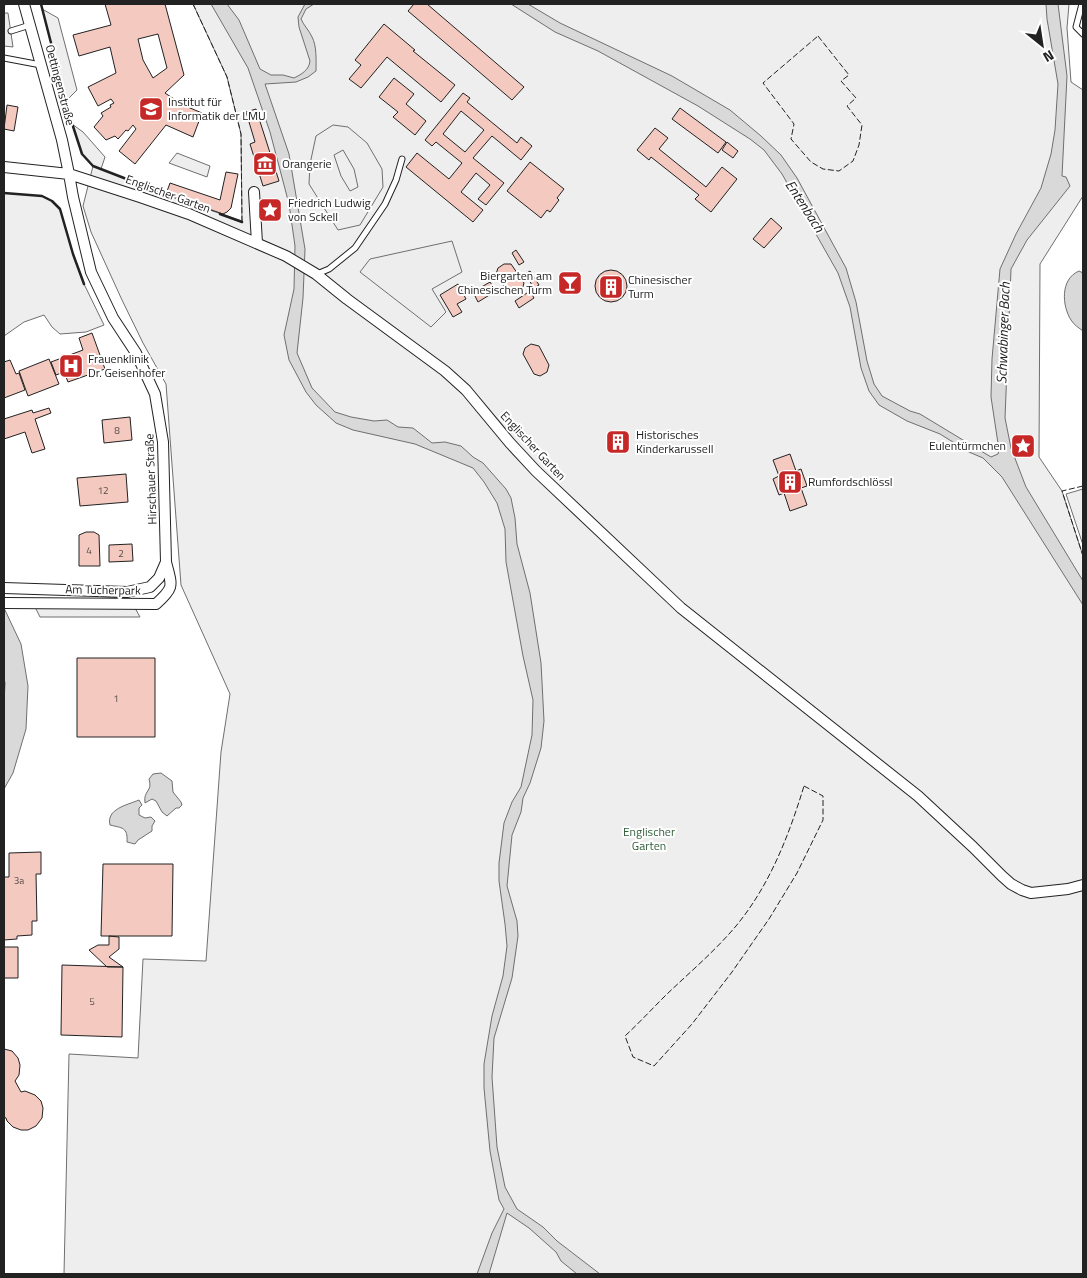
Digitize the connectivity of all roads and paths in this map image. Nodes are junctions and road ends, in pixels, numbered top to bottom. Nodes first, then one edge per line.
1 (24, 4) edge
2 (1082, 4) edge
3 (30, 25) junction
4 (11, 31) dead end
5 (1083, 34) edge
6 (4, 58) edge
7 (41, 65) junction
8 (402, 159) dead end
9 (4, 167) edge
10 (69, 174) junction
11 (254, 192) dead end
12 (258, 243) junction
13 (312, 272) junction
14 (166, 562) junction
15 (4, 588) edge
16 (5, 603) edge
17 (1083, 885) edge

1 - 3 street, Oettingenstraße
2 - 5 lane
3 - 4 lane
3 - 7 street, Oettingenstraße
6 - 7 lane
7 - 10 street, Oettingenstraße
8 - 13 lane
9 - 10 street, Englischer Garten
10 - 12 street, Englischer Garten
10 - 14 street, Hirschauer Straße
11 - 12 street
12 - 13 street, Englischer Garten
13 - 17 street, Englischer Garten
14 - 15 street, Am Tucherpark
14 - 16 street, Am Tucherpark

